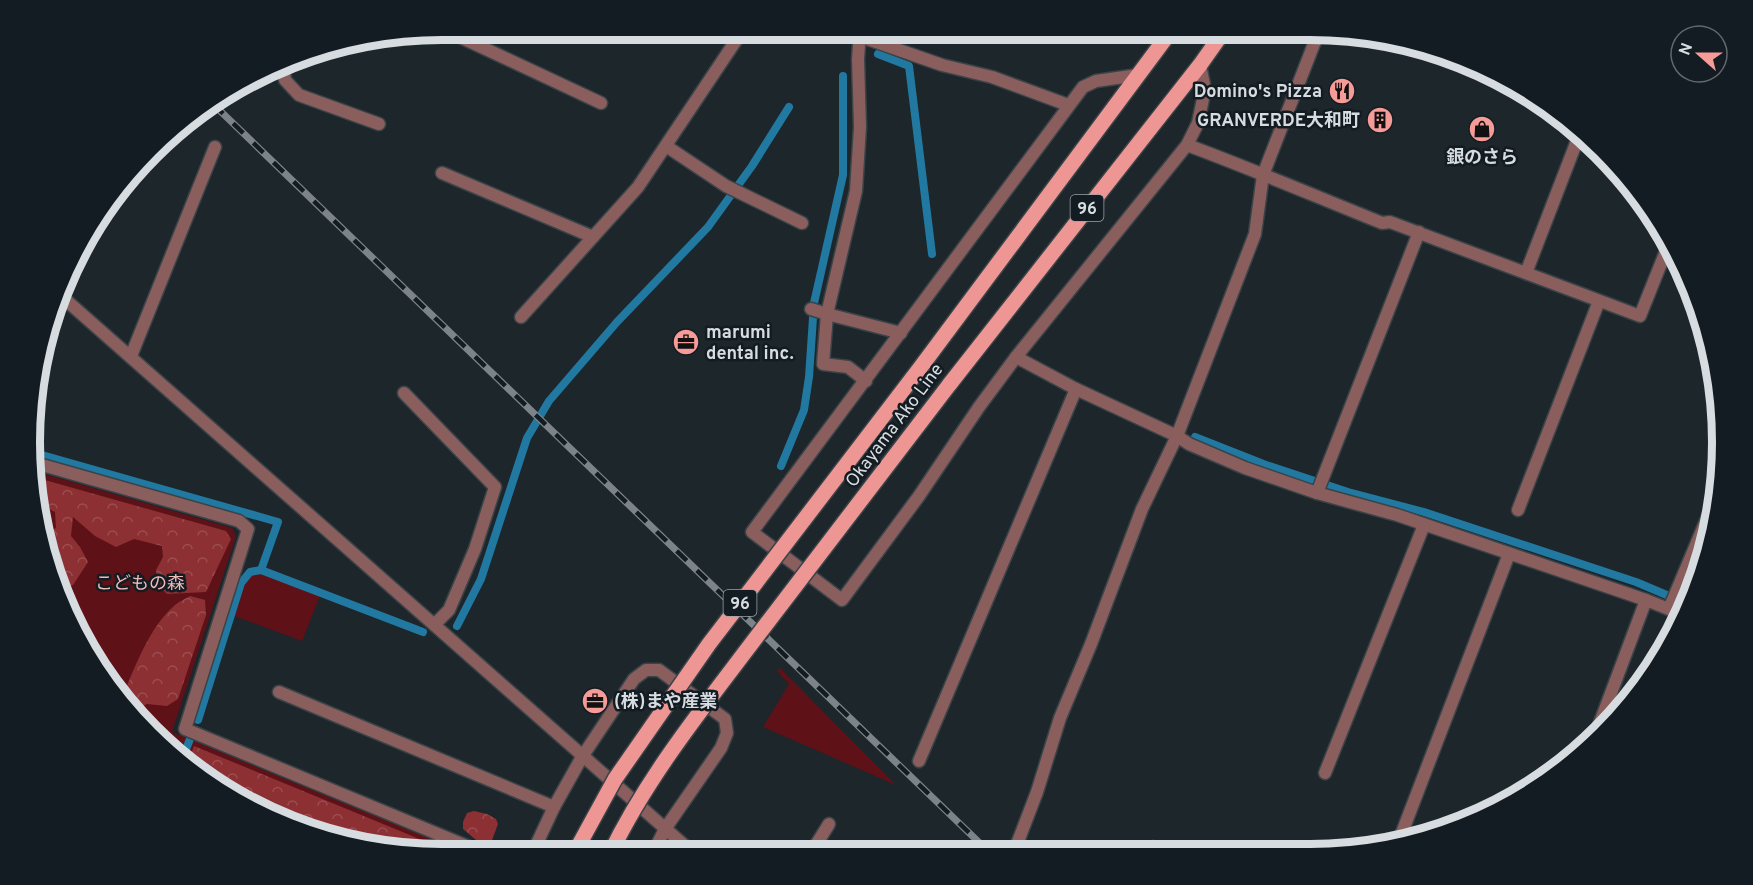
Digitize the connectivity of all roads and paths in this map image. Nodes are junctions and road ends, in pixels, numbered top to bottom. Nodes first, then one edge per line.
1 (464, 40) edge
2 (736, 40) edge
3 (856, 40) edge
4 (877, 40) edge
5 (1165, 40) edge
6 (1218, 40) edge
7 (1315, 40) edge
8 (1200, 65) junction
9 (284, 73) edge
10 (1138, 75) junction
11 (601, 103) dead end
12 (1068, 105) junction
13 (380, 124) dead end
14 (1577, 140) edge
15 (1187, 145) junction
16 (666, 146) junction
17 (214, 147) dead end
18 (442, 174) dead end
19 (1263, 175) junction
20 (801, 223) dead end
21 (1419, 232) junction
22 (593, 237) junction
23 (1665, 254) edge
24 (1526, 273) junction
25 (67, 301) edge
26 (1599, 301) junction
27 (818, 311) junction
28 (521, 317) dead end
29 (901, 333) junction
30 (131, 356) junction
31 (1016, 357) junction
32 (866, 381) junction
33 (1076, 389) junction
34 (404, 393) dead end
35 (1176, 436) junction
36 (41, 464) edge
37 (1319, 486) junction
38 (1518, 510) dead end
39 (1424, 525) junction
40 (1704, 527) edge
41 (1509, 554) junction
42 (1646, 600) junction
43 (1673, 601) junction
44 (1677, 606) edge
45 (435, 624) junction
46 (279, 692) dead end
47 (1600, 721) edge
48 (582, 757) junction
49 (919, 761) dead end
50 (1325, 773) dead end
51 (554, 807) junction
52 (829, 824) dead end
53 (665, 829) junction
54 (1401, 834) edge
55 (462, 844) edge
56 (537, 844) edge
57 (579, 844) edge
58 (616, 844) edge
59 (658, 844) edge
60 (682, 844) edge
61 (817, 844) edge
62 (1017, 844) edge

1 - 11 street
2 - 16 street
3 - 27 street
4 - 12 street
5 - 10 main road, Okayama Ako Line / 96
6 - 8 main road, Okayama Ako Line / 96
7 - 19 street
8 - 15 street
8 - 58 main road, Okayama Ako Line / 96, bridge
9 - 13 street
10 - 12 street
10 - 57 main road, Okayama Ako Line / 96, bridge
12 - 29 street
14 - 24 street
15 - 19 street
15 - 31 street
16 - 20 street
16 - 22 street
17 - 30 street
18 - 22 street
19 - 21 street
19 - 35 street
21 - 24 street
21 - 37 street
22 - 28 street
23 - 26 street
24 - 26 street
25 - 30 street
26 - 38 street
27 - 29 street
27 - 32 street
29 - 32 street
30 - 45 street
31 - 32 street
31 - 33 street
33 - 35 street
33 - 49 street
34 - 45 street
35 - 37 street
35 - 62 street
36 - 55 street
37 - 39 street
39 - 41 street
39 - 50 street
40 - 43 street
41 - 42 street
41 - 54 street
42 - 43 street
42 - 47 street
43 - 44 street
45 - 48 street
46 - 51 street
48 - 51 street
48 - 53 street
48 - 53 street
51 - 56 street
52 - 61 street
53 - 59 street
53 - 60 street

